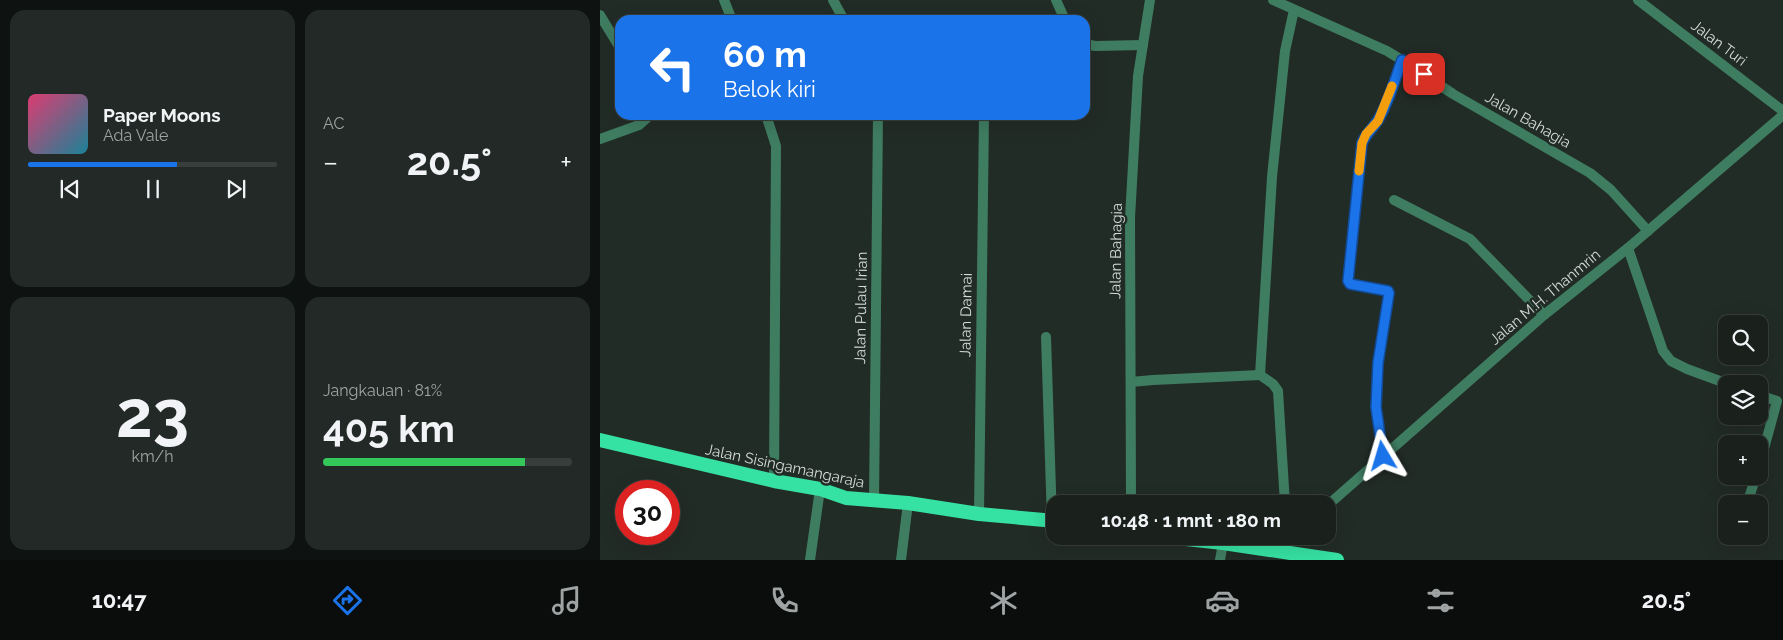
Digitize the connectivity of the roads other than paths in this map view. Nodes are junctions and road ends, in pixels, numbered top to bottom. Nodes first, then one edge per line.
1 (724, 0) edge
2 (833, 0) edge
3 (1056, 0) edge
4 (1150, 0) edge
5 (1638, 0) edge
6 (1278, 1) edge
7 (1294, 10) junction
8 (600, 15) edge
9 (730, 15) edge
10 (841, 15) edge
11 (1063, 15) edge
12 (615, 40) edge
13 (1090, 45) edge
14 (1143, 45) junction
15 (1402, 60) junction
16 (1783, 111) edge
17 (1783, 115) edge
18 (644, 120) edge
19 (768, 120) edge
20 (878, 120) edge
21 (984, 120) edge
22 (600, 139) edge
23 (1394, 200) dead end
24 (1648, 231) junction
25 (1628, 248) junction
26 (1544, 315) junction
27 (1046, 337) dead end
28 (1260, 375) junction
29 (1718, 380) edge
30 (1131, 382) junction
31 (1768, 398) edge
32 (1768, 436) edge
33 (600, 440) edge
34 (1383, 456) junction
35 (774, 481) junction
36 (820, 489) junction
37 (1053, 495) edge
38 (1131, 495) edge
39 (1284, 495) edge
40 (1336, 497) edge
41 (874, 501) junction
42 (908, 503) junction
43 (979, 514) junction
44 (1046, 520) edge
45 (1223, 545) edge
46 (1236, 545) edge
47 (1281, 545) edge
48 (1275, 551) junction
49 (810, 560) edge
50 (901, 560) edge
51 (1220, 560) edge
52 (1337, 560) edge

1 - 9 street
2 - 10 street
3 - 11 street
4 - 14 street, Jalan Bahagia
5 - 16 street, Jalan Turi
6 - 7 street, Jalan Bahagia
7 - 15 street, Jalan Bahagia
7 - 28 street
8 - 12 street
13 - 14 street
14 - 30 street, Jalan Bahagia
15 - 24 street, Jalan Bahagia
15 - 34 street
17 - 24 street, Jalan M.H. Thanmrin
18 - 22 street
19 - 35 street
20 - 41 street, Jalan Pulau Irian
21 - 43 street, Jalan Damai
23 - 26 street
24 - 25 street, Jalan M.H. Thanmrin
25 - 26 street, Jalan M.H. Thanmrin
25 - 29 street
26 - 34 street, Jalan M.H. Thanmrin
27 - 37 street
28 - 30 street
28 - 39 street
30 - 38 street, Jalan Bahagia
31 - 32 street
33 - 35 highway, Jalan Sisingamangaraja
34 - 40 street, Jalan M.H. Thanmrin
35 - 36 highway, Jalan Sisingamangaraja
36 - 41 highway, Jalan Sisingamangaraja
36 - 49 street
41 - 42 highway, Jalan Sisingamangaraja
42 - 43 highway, Jalan Sisingamangaraja
42 - 50 street
43 - 44 highway, Jalan Sisingamangaraja
45 - 51 street
46 - 48 highway
47 - 48 street
48 - 52 highway

